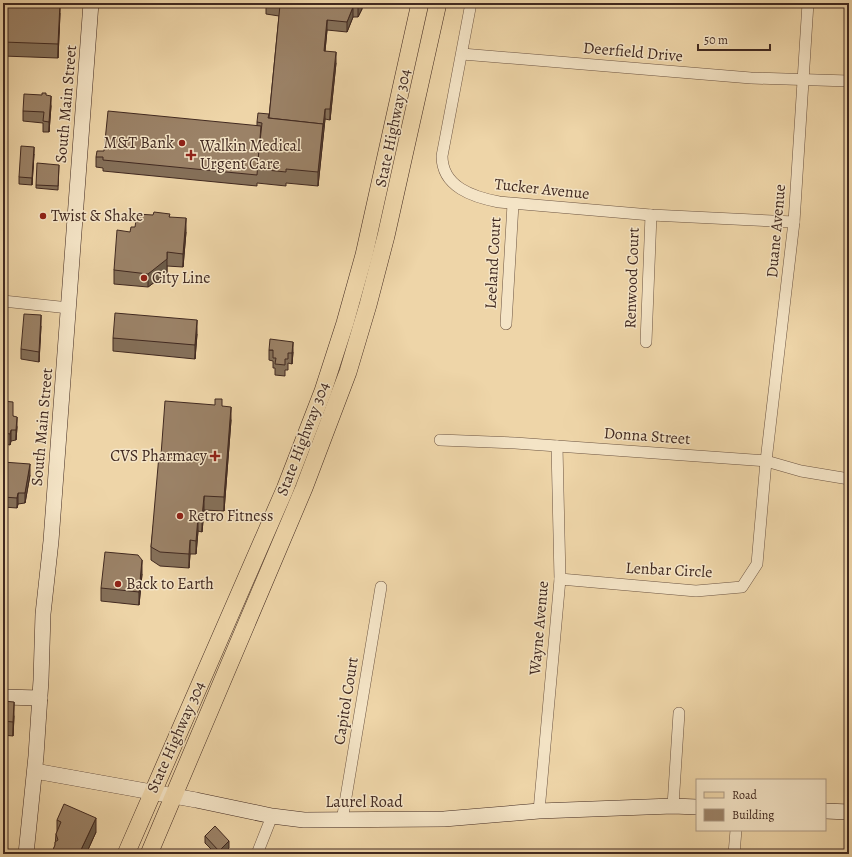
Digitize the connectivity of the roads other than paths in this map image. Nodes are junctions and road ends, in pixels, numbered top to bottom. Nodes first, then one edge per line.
1 (91, 3) edge
2 (420, 3) edge
3 (438, 3) edge
4 (471, 3) edge
5 (808, 3) edge
6 (462, 54) junction
7 (803, 81) junction
8 (849, 81) edge
9 (513, 204) junction
10 (651, 215) junction
11 (794, 222) junction
12 (3, 301) edge
13 (69, 308) junction
14 (506, 324) dead end
15 (646, 342) dead end
16 (440, 440) dead end
17 (557, 446) junction
18 (766, 461) junction
19 (849, 479) edge
20 (560, 579) junction
21 (381, 587) dead end
22 (3, 697) edge
23 (40, 698) junction
24 (679, 713) dead end
25 (35, 771) junction
26 (152, 792) junction
27 (174, 796) junction
28 (674, 806) junction
29 (696, 807) edge
30 (539, 811) junction
31 (826, 811) edge
32 (849, 812) edge
33 (272, 816) junction
34 (342, 821) junction
35 (736, 831) edge
36 (26, 854) edge
37 (126, 854) edge
38 (149, 854) edge
39 (257, 854) edge
40 (734, 854) edge

1 - 13 street, South Main Street
2 - 26 main road, State Highway 304
3 - 27 main road, State Highway 304
4 - 6 street, Tucker Avenue
5 - 7 street, Duane Avenue
6 - 7 street, Deerfield Drive
6 - 9 street, Tucker Avenue
7 - 8 street, Deerfield Drive
7 - 11 street, Duane Avenue
9 - 10 street, Tucker Avenue
9 - 14 street, Leeland Court
10 - 11 street, Tucker Avenue
10 - 15 street, Renwood Court
11 - 18 street, Duane Avenue
12 - 13 street
13 - 23 street, South Main Street
16 - 17 street, Donna Street
17 - 18 street, Donna Street
17 - 20 street, Wayne Avenue
18 - 19 street, Donna Street
18 - 20 street, Lenbar Circle
20 - 30 street, Wayne Avenue
21 - 34 street, Capitol Court
22 - 23 street
23 - 25 street, South Main Street
24 - 28 street
25 - 26 street, Laurel Road
25 - 36 street, South Main Street
26 - 27 street, Laurel Road
26 - 37 main road, State Highway 304
27 - 33 street, Laurel Road
27 - 38 main road, State Highway 304
28 - 29 street, Laurel Road
28 - 30 street, Laurel Road
30 - 34 street, Laurel Road
31 - 32 street
33 - 34 street, Laurel Road
33 - 39 street
35 - 40 street

